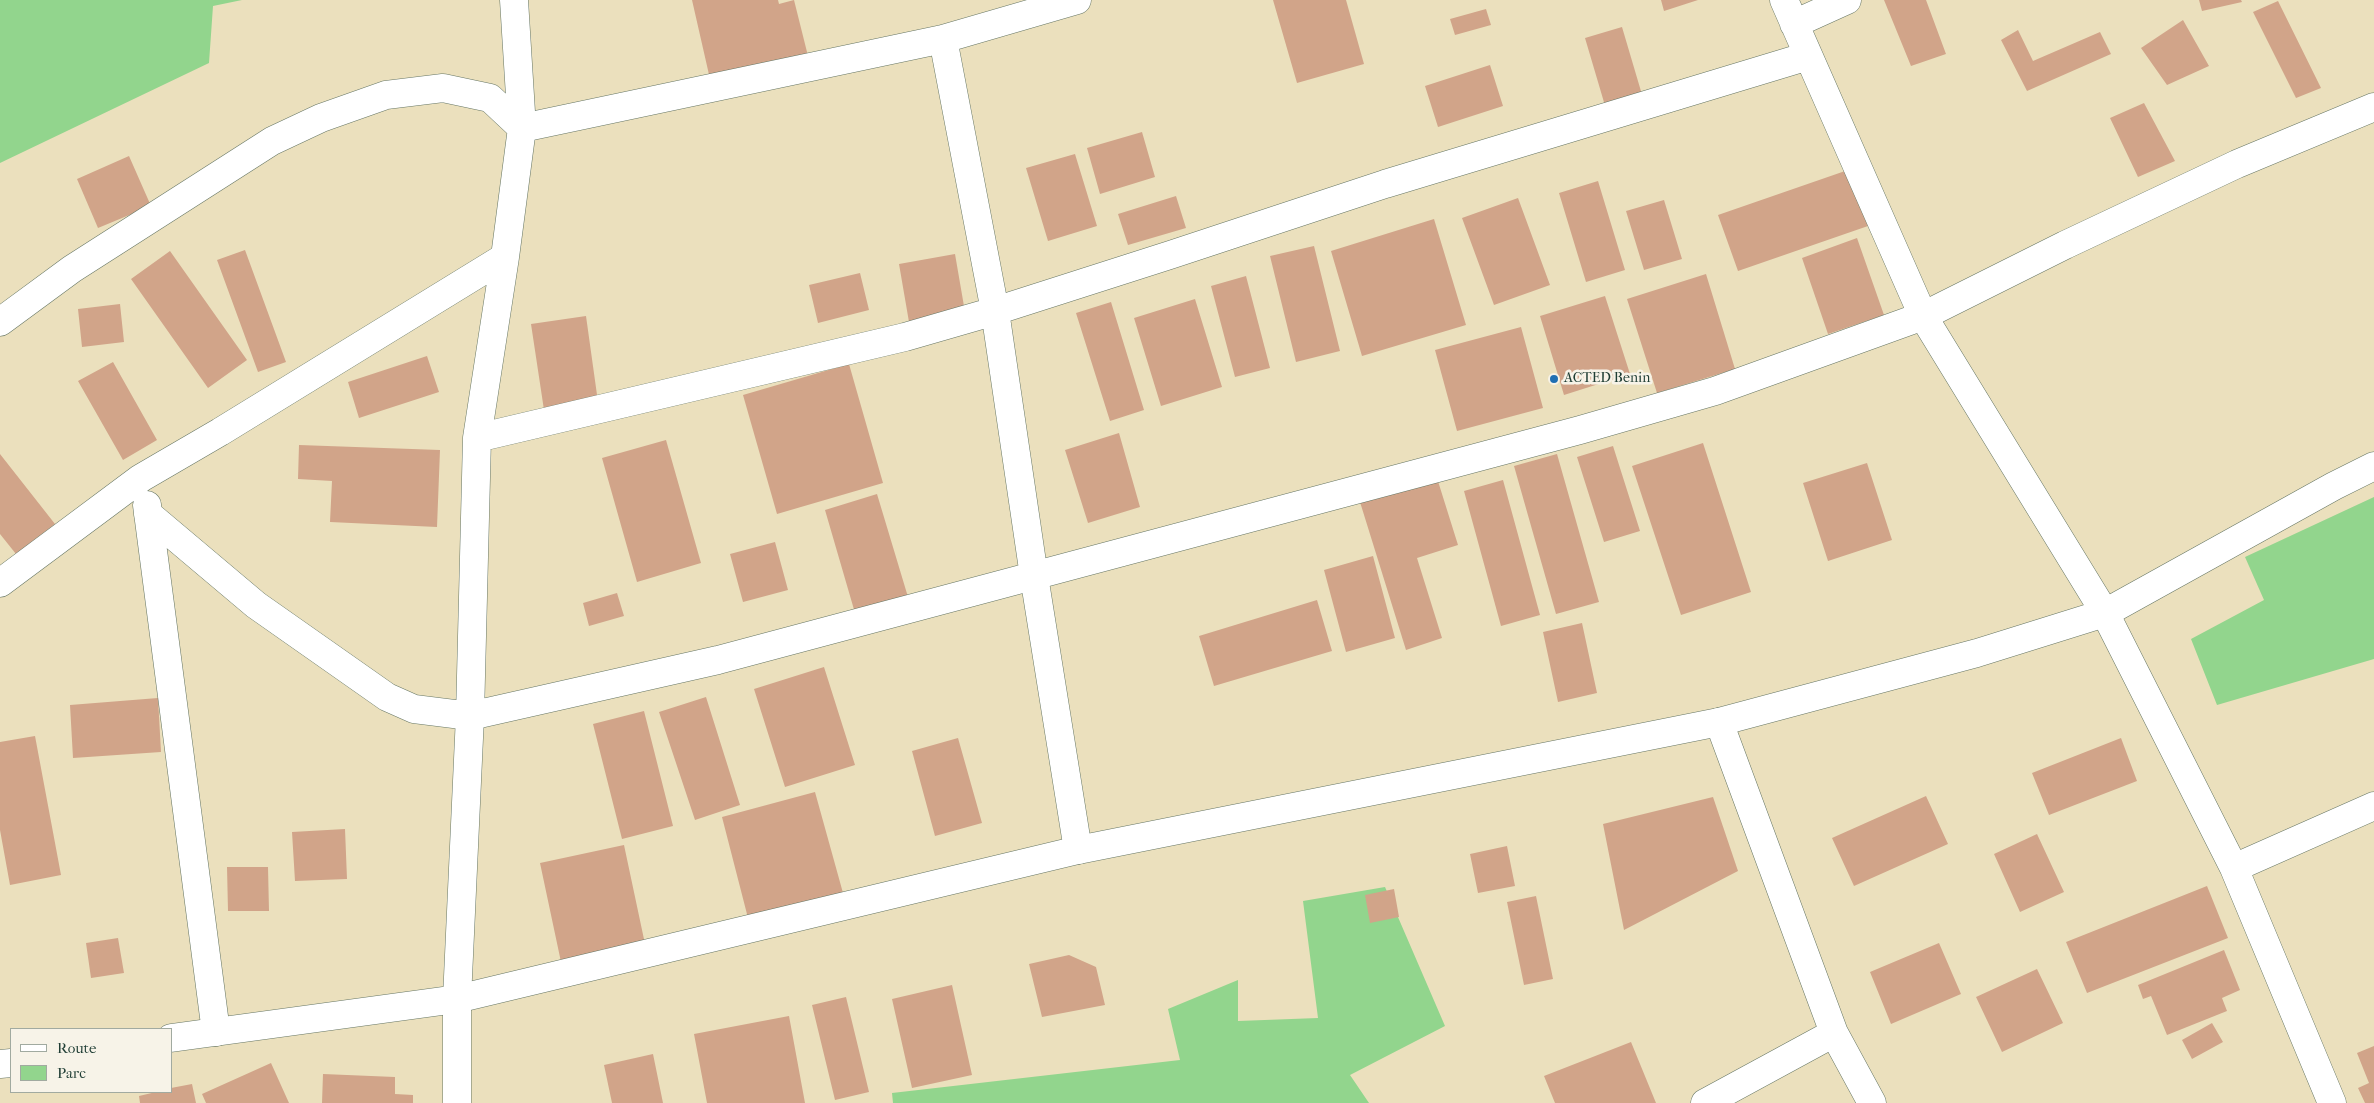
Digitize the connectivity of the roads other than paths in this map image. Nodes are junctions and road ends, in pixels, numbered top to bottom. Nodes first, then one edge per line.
1 (514, 0) edge
2 (1077, 0) edge
3 (1846, 0) edge
4 (1789, 12) edge
5 (943, 39) junction
6 (1808, 56) junction
7 (2374, 107) edge
8 (522, 128) junction
9 (505, 257) junction
10 (995, 310) junction
11 (1923, 316) junction
12 (0, 322) edge
13 (477, 438) junction
14 (2374, 466) edge
15 (141, 478) junction
16 (148, 514) junction
17 (1034, 576) junction
18 (0, 583) edge
19 (2105, 612) junction
20 (470, 716) junction
21 (1719, 722) junction
22 (2374, 806) edge
23 (1078, 850) junction
24 (2234, 868) junction
25 (457, 999) junction
26 (216, 1032) junction
27 (1834, 1033) junction
28 (172, 1038) edge
29 (457, 1103) edge
30 (1706, 1103) edge
31 (1872, 1103) edge
32 (2332, 1103) edge

1 - 8 street
2 - 5 street
3 - 4 street
4 - 6 street
5 - 8 street
5 - 10 street
6 - 10 street
6 - 11 street
7 - 11 street
8 - 9 street
8 - 12 street
9 - 13 street
9 - 15 street
10 - 13 street
10 - 17 street
11 - 17 street
11 - 19 street
13 - 20 street
14 - 19 street
15 - 16 street
15 - 18 street
16 - 20 street
16 - 26 street
17 - 20 street
17 - 23 street
19 - 21 street
19 - 24 street
20 - 25 street
21 - 23 street
21 - 27 street
22 - 24 street
23 - 25 street
24 - 32 street
25 - 26 street
25 - 29 street
26 - 28 street
27 - 30 street
27 - 31 street

